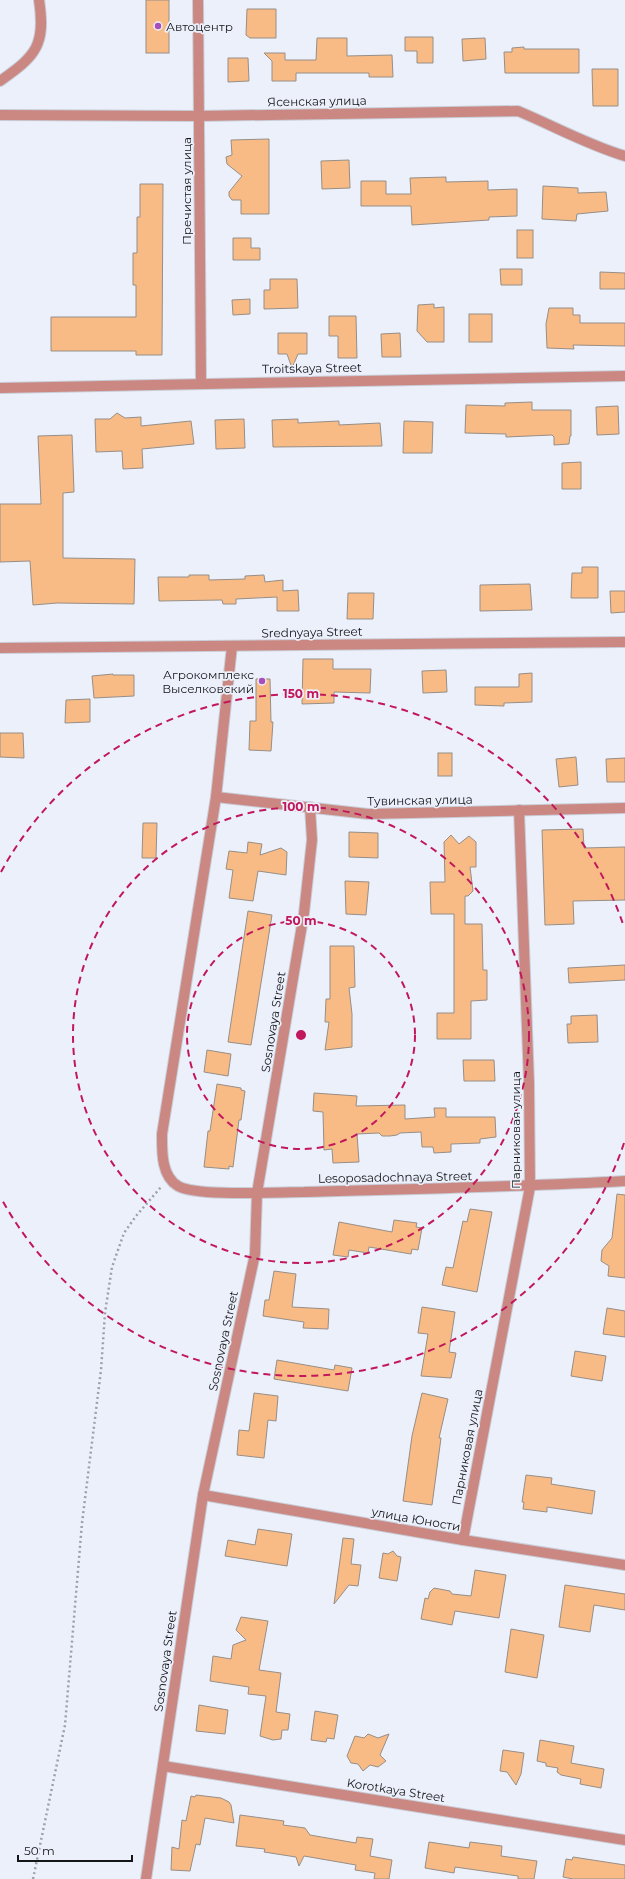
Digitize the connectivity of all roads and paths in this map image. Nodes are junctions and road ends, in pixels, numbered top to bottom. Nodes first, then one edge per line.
1 (39, 0) edge
2 (198, 0) edge
3 (0, 81) edge
4 (0, 115) edge
5 (199, 116) junction
6 (625, 156) edge
7 (625, 376) edge
8 (201, 383) junction
9 (0, 388) edge
10 (625, 642) edge
11 (232, 646) junction
12 (0, 648) edge
13 (216, 797) junction
14 (310, 807) junction
15 (625, 808) edge
16 (519, 810) junction
17 (169, 1178) junction
18 (625, 1181) edge
19 (530, 1187) junction
20 (257, 1193) junction
21 (203, 1495) junction
22 (463, 1540) junction
23 (625, 1565) edge
24 (163, 1766) junction
25 (625, 1840) edge
26 (34, 1879) edge
27 (146, 1879) edge

1 - 3 street
2 - 5 street, Пречистая улица
4 - 5 street, Ясенская улица
5 - 6 street, Ясенская улица
5 - 8 street, Пречистая улица
7 - 8 street, Troitskaya Street
8 - 9 street, Troitskaya Street
10 - 11 street, Srednyaya Street
11 - 12 street, Srednyaya Street
11 - 13 street
13 - 14 street, Тувинская улица
13 - 17 street
14 - 16 street, Тувинская улица
14 - 20 street, Sosnovaya Street
15 - 16 street, Тувинская улица
16 - 19 street, Парниковая улица
17 - 20 street, Lesoposadochnaya Street
17 - 26 path
18 - 19 street, Lesoposadochnaya Street
19 - 20 street, Lesoposadochnaya Street
19 - 22 street, Парниковая улица
20 - 21 street, Sosnovaya Street
21 - 22 street, улица Юности
21 - 24 street, Sosnovaya Street
22 - 23 street, улица Юности
24 - 25 street, Korotkaya Street
24 - 27 street, Sosnovaya Street

